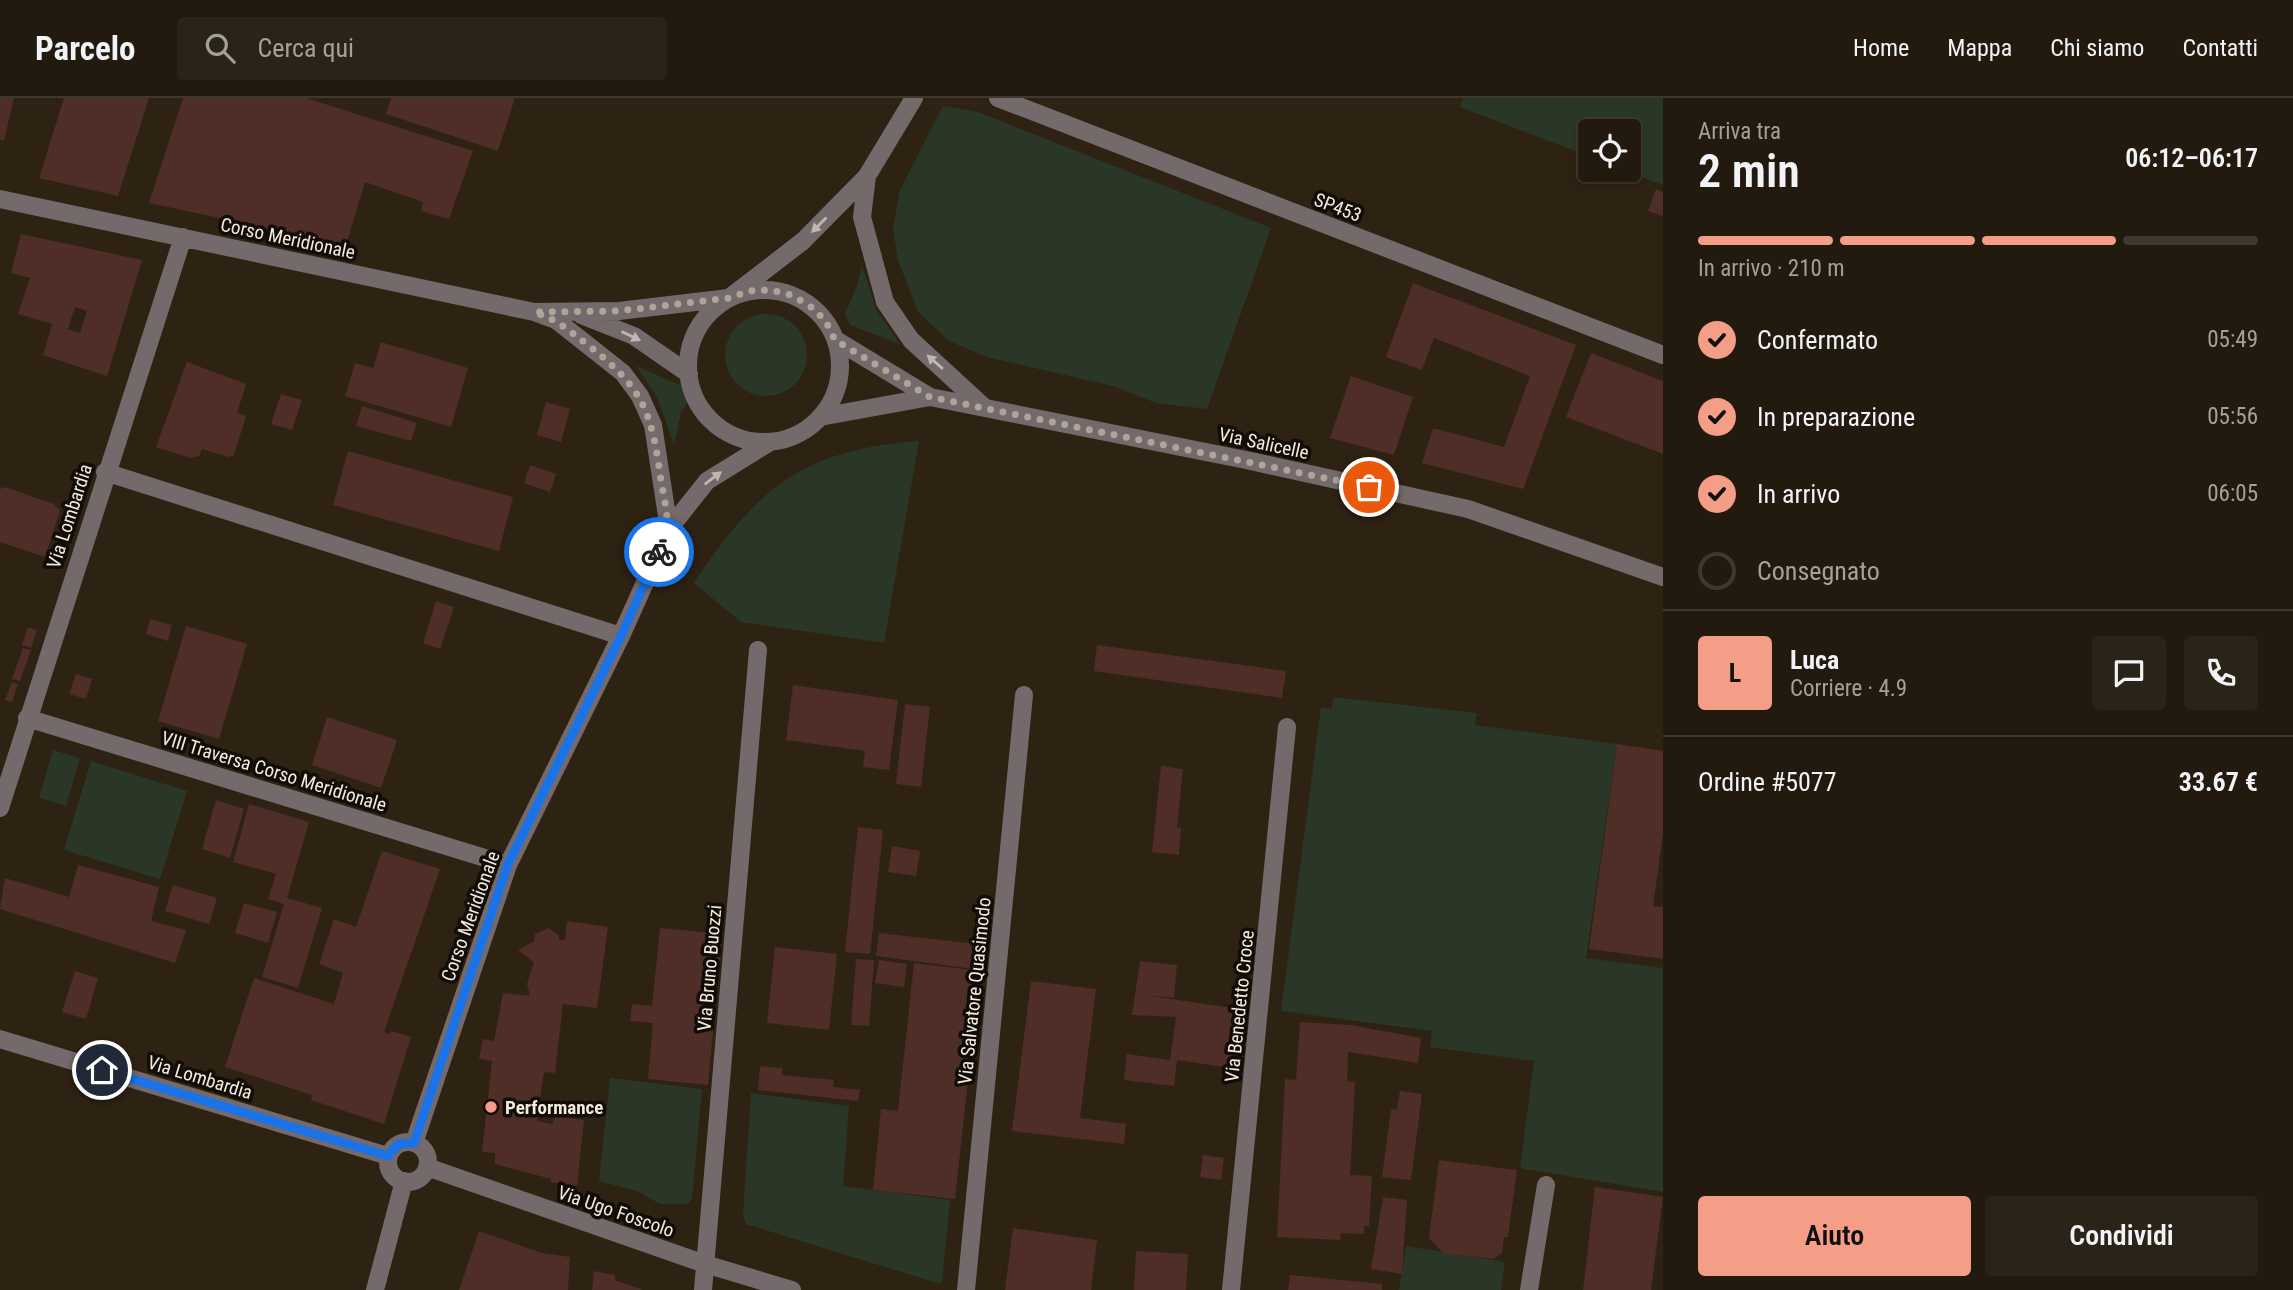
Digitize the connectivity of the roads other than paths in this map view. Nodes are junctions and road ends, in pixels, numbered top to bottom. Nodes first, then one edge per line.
1 (914, 98) edge
2 (998, 98) edge
3 (867, 176) junction
4 (0, 199) edge
5 (183, 237) junction
6 (729, 298) junction
7 (569, 309) junction
8 (534, 312) junction
9 (835, 340) junction
10 (1663, 355) edge
11 (689, 374) junction
12 (930, 397) junction
13 (985, 408) junction
14 (820, 417) junction
15 (770, 442) junction
16 (105, 472) junction
17 (669, 529) junction
18 (1663, 577) edge
19 (621, 636) junction
20 (758, 650) dead end
21 (1024, 695) dead end
22 (27, 718) junction
23 (1287, 727) dead end
24 (0, 808) edge
25 (508, 864) junction
26 (0, 1039) edge
27 (414, 1143) junction
28 (388, 1156) junction
29 (427, 1167) junction
30 (404, 1181) junction
31 (1546, 1185) dead end
32 (705, 1264) junction
33 (375, 1290) edge
34 (703, 1290) edge
35 (792, 1290) edge
36 (966, 1290) edge
37 (1231, 1290) edge
38 (1529, 1290) edge

1 - 3 street
2 - 10 street, SP453
3 -> 6 street
13 -> 3 street
4 - 5 street, Corso Meridionale
5 - 8 street, Corso Meridionale
5 - 16 street, Via Lombardia
6 - 7 street, Corso Meridionale
6 - 9 street
6 - 11 street
7 - 8 street, Corso Meridionale
7 -> 11 street
8 - 17 street
9 - 12 street
9 - 14 street
11 - 15 street
12 - 13 street, Via Salicelle
12 - 14 street
13 - 18 street, Via Salicelle
14 - 15 street
17 -> 15 street, Corso Meridionale
16 - 19 street
16 - 22 street, Via Lombardia
17 - 19 street, Corso Meridionale
19 - 25 street, Corso Meridionale
20 - 32 street, Via Bruno Buozzi
21 - 36 street, Via Salvatore Quasimodo
22 - 24 street, Via Lombardia
22 - 25 street, VIII Traversa Corso Meridionale
23 - 37 street, Via Benedetto Croce
25 - 27 street, Corso Meridionale
26 - 28 street, Via Lombardia
27 - 28 street
27 - 29 street
28 - 30 street
29 - 30 street
29 - 32 street, Via Ugo Foscolo
30 - 33 street
31 - 38 street
32 - 34 street, Via Bruno Buozzi
32 - 35 street, Via Ugo Foscolo

